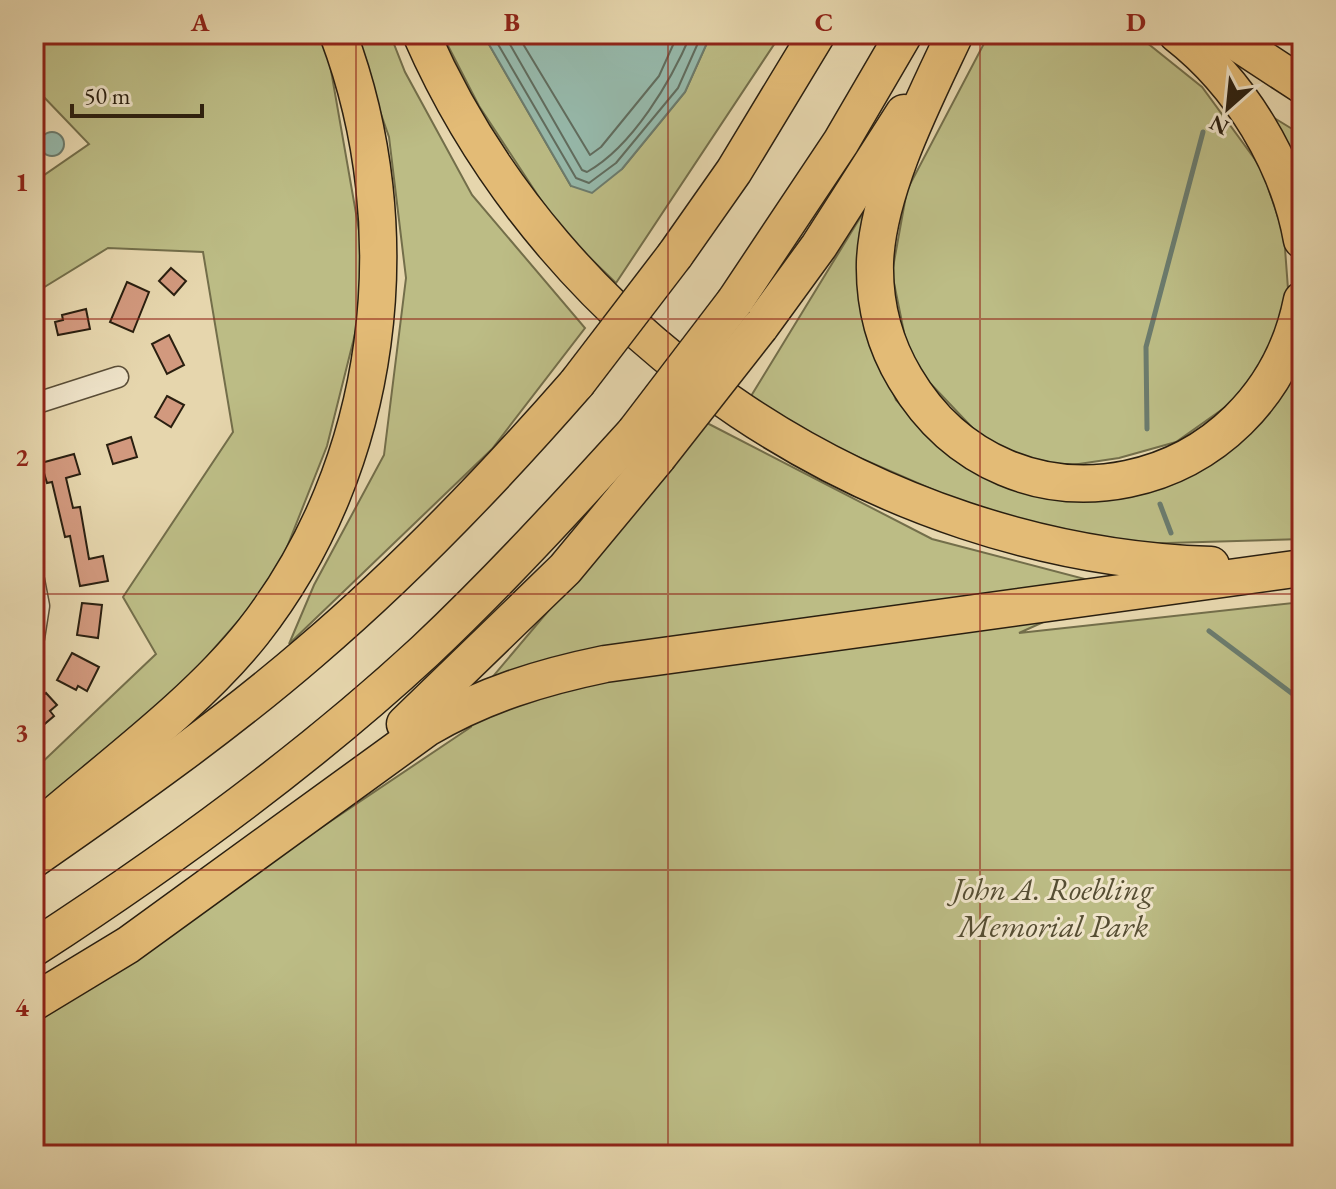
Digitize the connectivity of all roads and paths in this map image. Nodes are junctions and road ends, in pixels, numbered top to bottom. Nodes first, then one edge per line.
1 (338, 34) edge
2 (421, 34) edge
3 (817, 34) edge
4 (904, 34) edge
5 (1177, 34) edge
6 (1224, 34) edge
7 (954, 35) edge
8 (1302, 85) edge
9 (1302, 240) edge
10 (1302, 300) edge
11 (118, 377) dead end
12 (34, 404) edge
13 (646, 445) junction
14 (1302, 560) edge
15 (1302, 568) edge
16 (34, 580) edge
17 (34, 638) edge
18 (304, 817) junction
19 (34, 832) edge
20 (34, 859) edge
21 (34, 948) edge
22 (34, 1002) edge

1 - 19 highway
2 - 14 highway
3 - 20 highway, bridge
4 - 13 highway, bridge
5 - 9 highway
6 - 8 highway
7 - 10 highway
7 - 13 highway, bridge
11 - 12 street
13 - 18 highway
13 - 21 highway
15 - 18 highway
16 - 17 street
18 - 22 highway

